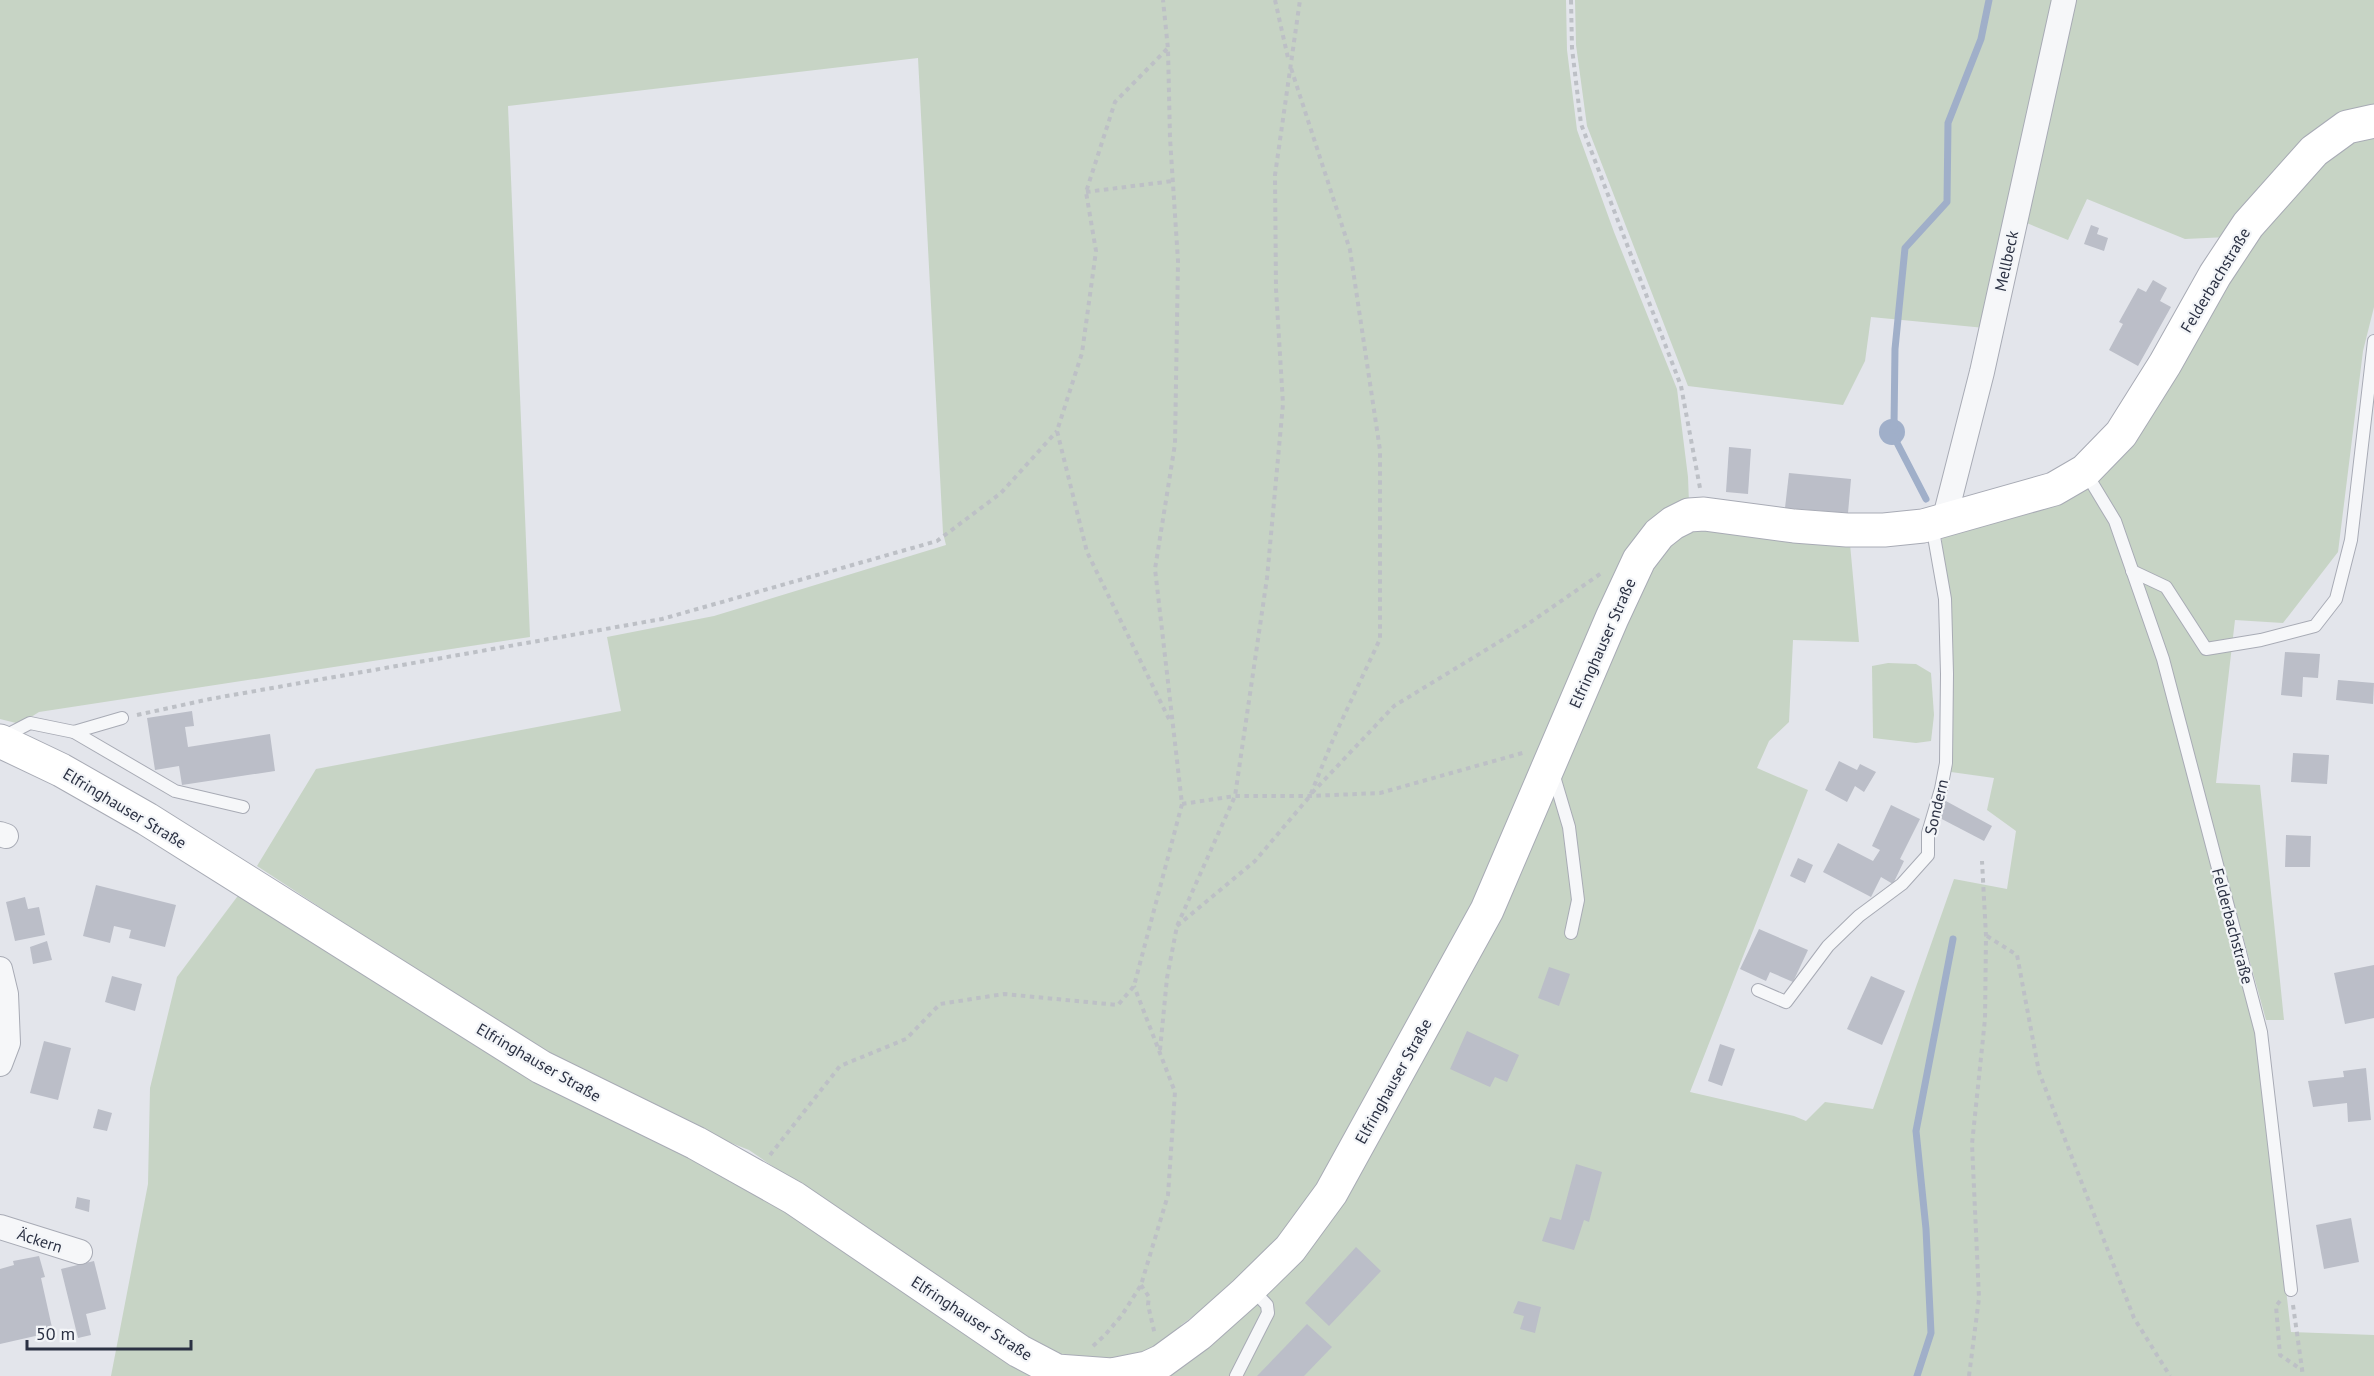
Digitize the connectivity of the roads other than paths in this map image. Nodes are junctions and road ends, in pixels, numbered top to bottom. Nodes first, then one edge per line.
1 (2064, 0) edge
2 (2374, 121) edge
3 (2374, 341) edge
4 (2085, 471) junction
5 (1933, 524) junction
6 (2132, 571) junction
7 (122, 718) road end
8 (74, 732) junction
9 (0, 740) edge
10 (1554, 753) junction
11 (243, 807) dead end
12 (1571, 933) dead end
13 (0, 969) edge
14 (1758, 990) dead end
15 (0, 1064) edge
16 (0, 1227) edge
17 (80, 1252) dead end
18 (1251, 1288) junction
19 (2292, 1290) road end
20 (1057, 1373) edge
21 (1236, 1376) edge

1 - 5 street, Mellbeck
2 - 4 street, Felderbachstraße
3 - 6 lane
4 - 5 street, Felderbachstraße
4 - 6 lane, Felderbachstraße
5 - 10 street, Elfringhauser Straße
5 - 14 lane, Sondern
6 - 19 lane, Felderbachstraße
7 - 8 lane
8 - 9 lane
8 - 11 lane
9 - 20 street, Elfringhauser Straße
10 - 12 lane
10 - 18 street, Elfringhauser Straße
13 - 15 street
16 - 17 street, Äckern
18 - 20 street, Elfringhauser Straße
18 - 21 lane

